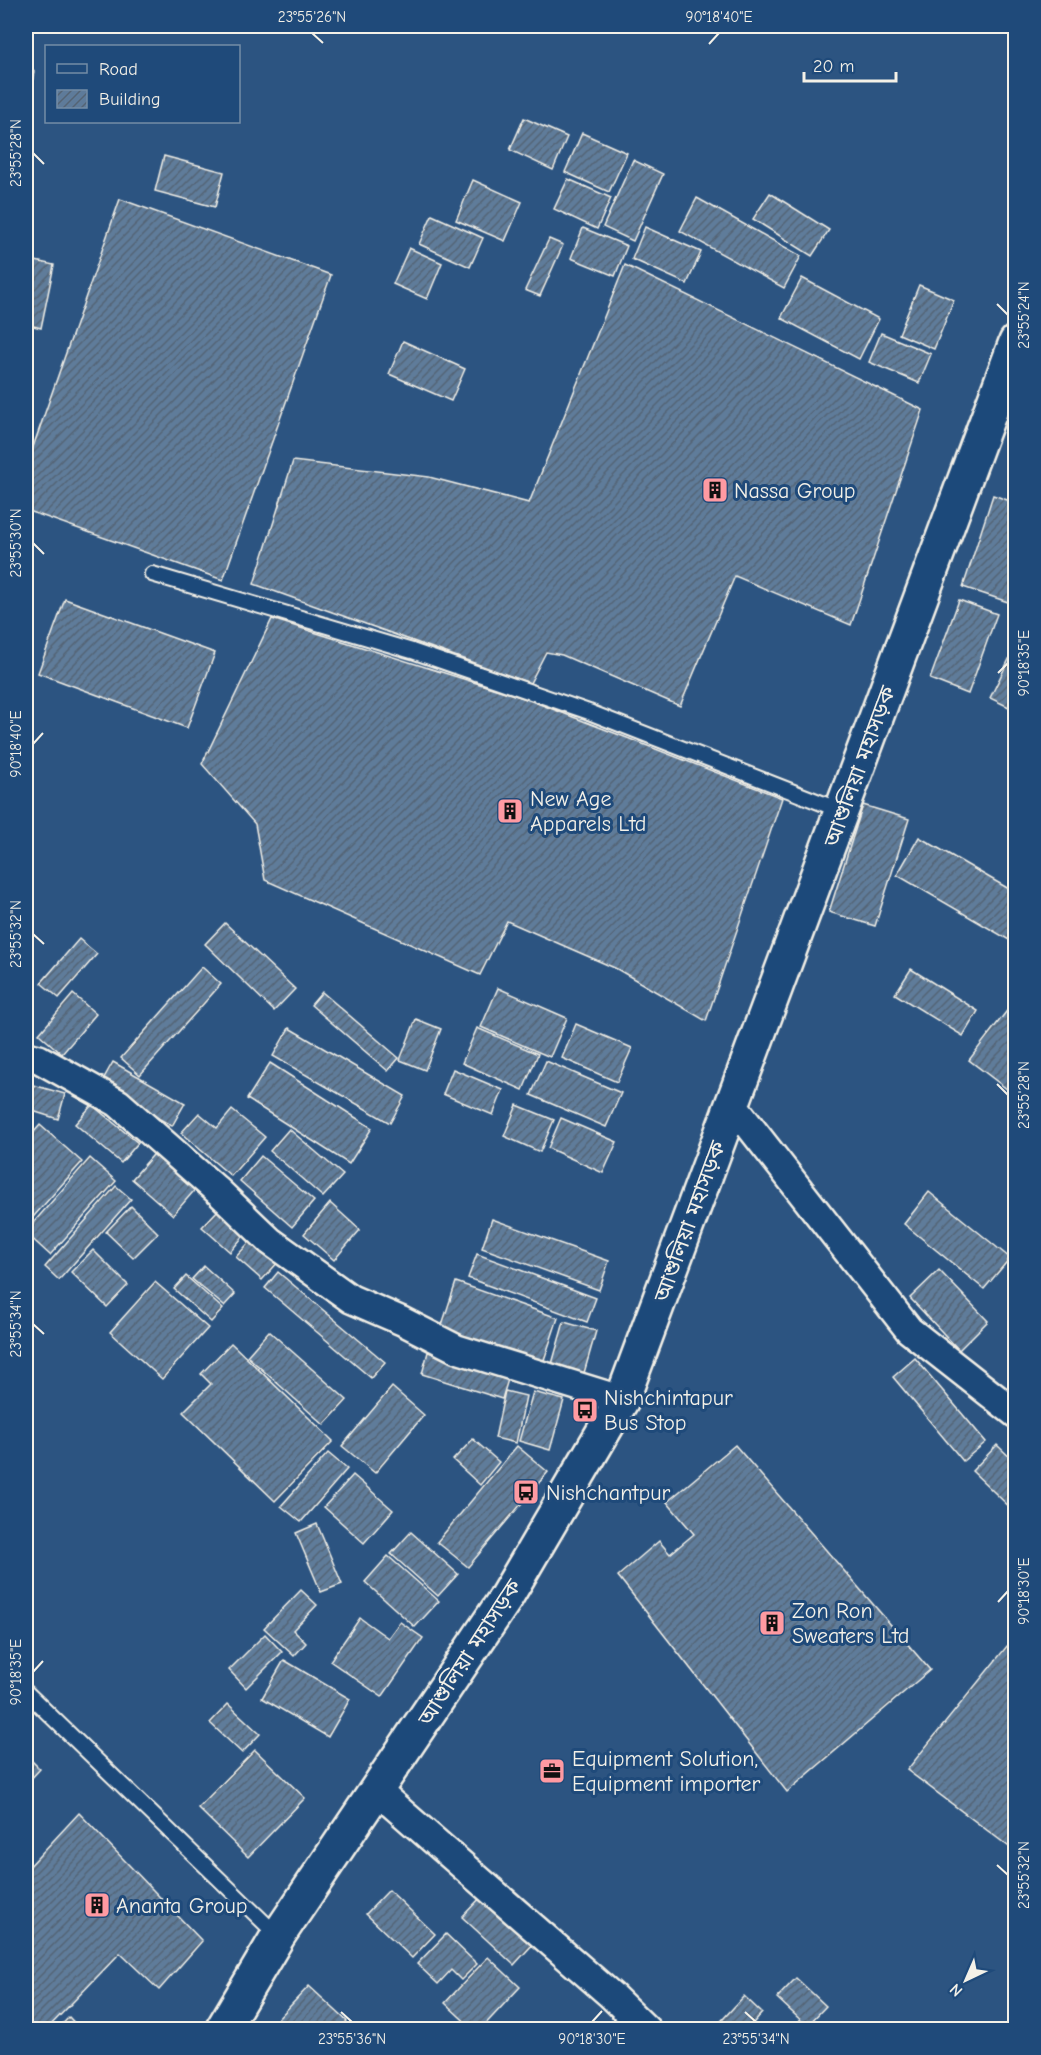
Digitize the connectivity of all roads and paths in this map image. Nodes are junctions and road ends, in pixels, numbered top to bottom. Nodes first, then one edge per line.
1 (1012, 360) edge
2 (152, 574) dead end
3 (842, 811) junction
4 (26, 1056) edge
5 (733, 1105) junction
6 (622, 1400) junction
7 (1016, 1414) edge
8 (26, 1692) edge
9 (376, 1790) junction
10 (278, 1936) junction
11 (222, 2030) edge
12 (647, 2030) edge

1 - 3 highway, আশুলিয়া মহাসড়ক
2 - 3 lane
3 - 5 highway, আশুলিয়া মহাসড়ক
4 - 6 street
5 - 6 highway, আশুলিয়া মহাসড়ক
5 - 7 street
6 - 9 highway, আশুলিয়া মহাসড়ক
8 - 10 lane
9 - 10 highway, আশুলিয়া মহাসড়ক
9 - 12 street
10 - 11 highway, আশুলিয়া মহাসড়ক

